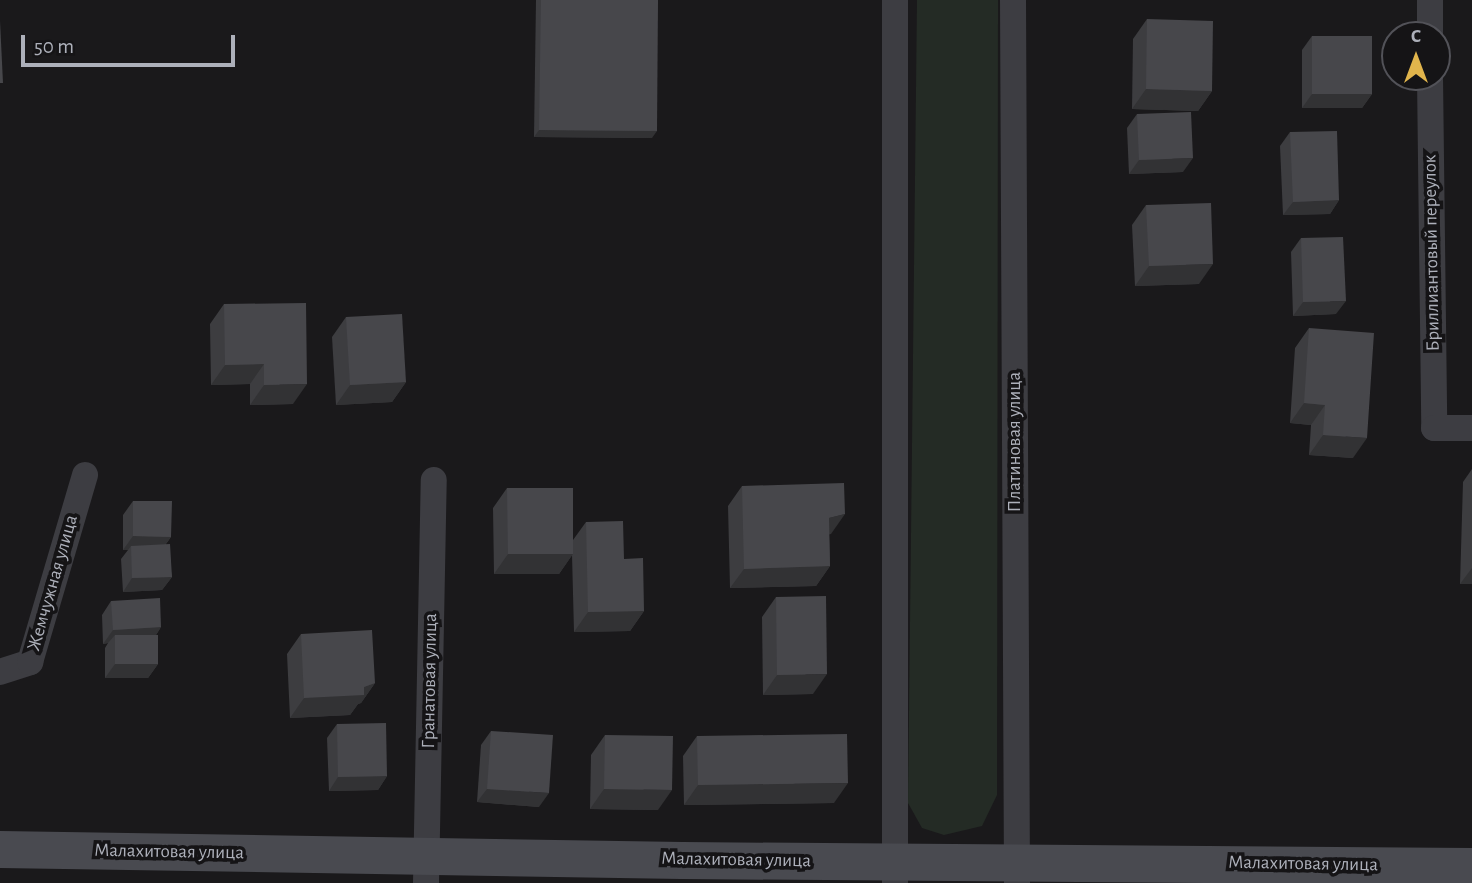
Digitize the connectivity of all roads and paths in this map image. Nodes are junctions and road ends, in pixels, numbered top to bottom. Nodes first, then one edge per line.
1 (895, 0) edge
2 (1013, 0) edge
3 (1430, 0) edge
4 (1430, 21) edge
5 (1430, 91) edge
6 (1472, 428) edge
7 (85, 475) dead end
8 (434, 480) dead end
9 (0, 672) edge
10 (0, 849) edge
11 (1472, 866) edge
12 (426, 869) edge
13 (895, 872) edge
14 (1016, 872) edge

1 - 13 street
2 - 14 street, Платиновая улица
3 - 4 street
5 - 6 street, Бриллиантовый переулок
7 - 9 street, Жемчужная улица
8 - 12 street, Гранатовая улица
10 - 12 street, Малахитовая улица
11 - 14 street, Малахитовая улица
12 - 13 street, Малахитовая улица
13 - 14 street, Малахитовая улица

